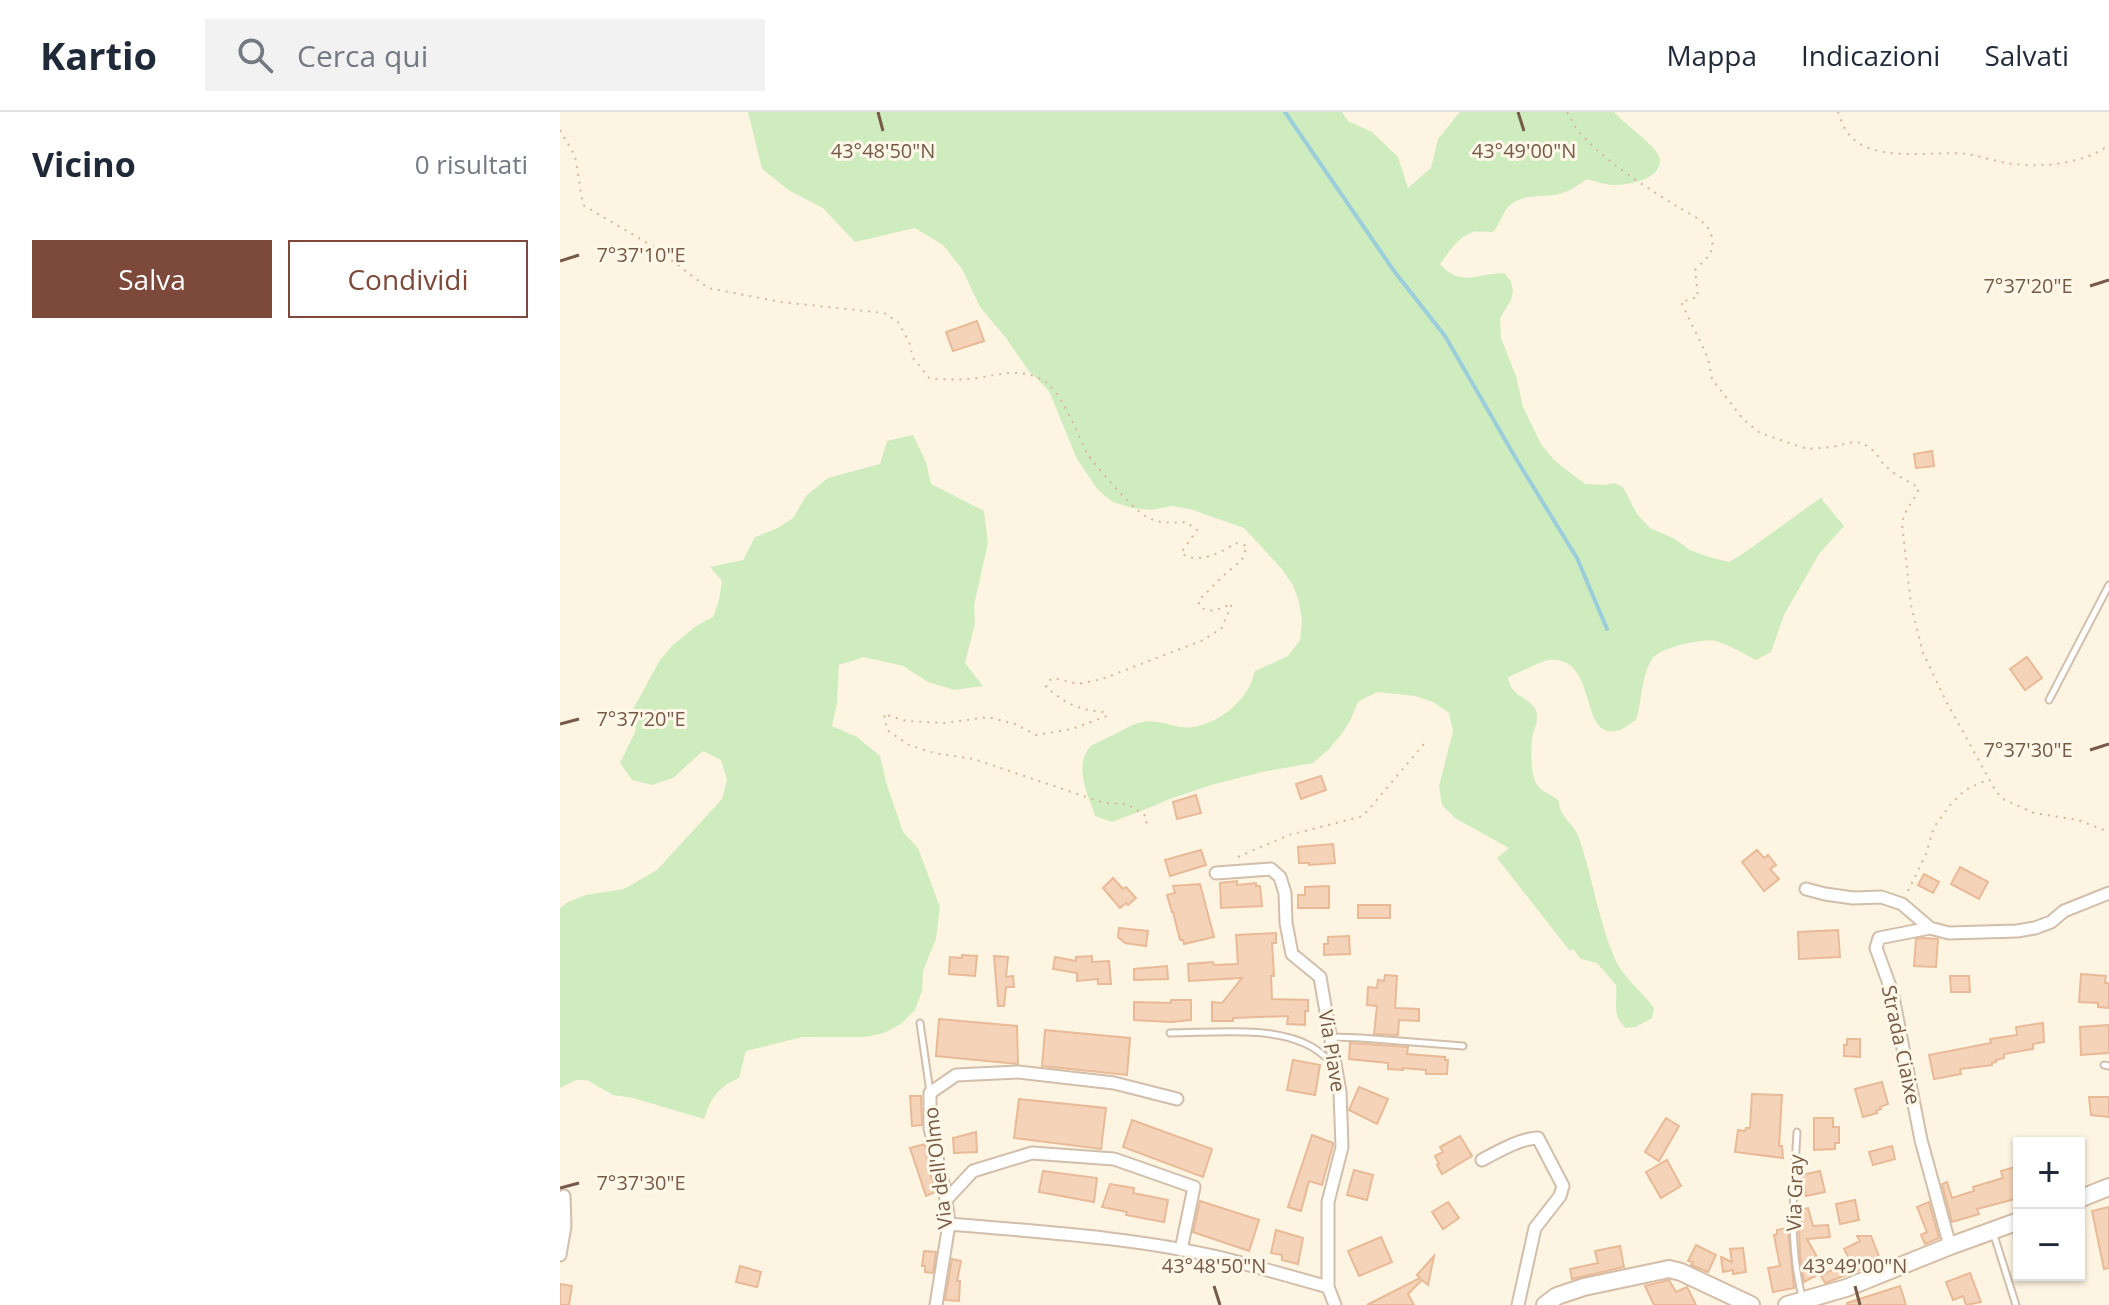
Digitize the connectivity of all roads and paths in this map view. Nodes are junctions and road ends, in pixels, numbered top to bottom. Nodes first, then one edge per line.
1 (1567, 112) edge
2 (1838, 112) edge
3 (560, 130) edge
4 (2109, 145) edge
5 (2109, 585) edge
6 (2049, 700) dead end
7 (1424, 744) dead end
8 (1988, 779) junction
9 (1147, 829) dead end
10 (2109, 832) edge
11 (1216, 873) joint
12 (1806, 889) dead end
13 (2109, 893) edge
14 (1902, 904) junction
15 (1930, 928) junction
16 (920, 1023) dead end
17 (1170, 1033) dead end
18 (1331, 1037) junction
19 (1463, 1046) dead end
20 (1336, 1065) junction
21 (930, 1093) junction
22 (1177, 1099) dead end
23 (1797, 1132) dead end
24 (1482, 1160) dead end
25 (2109, 1187) edge
26 (564, 1196) dead end
27 (2085, 1197) edge
28 (946, 1200) junction
29 (2013, 1223) edge
30 (949, 1224) junction
31 (1992, 1231) junction
32 (1950, 1246) junction
33 (1181, 1250) junction
34 (560, 1255) edge
35 (1328, 1287) junction
36 (1797, 1304) edge
37 (936, 1305) edge
38 (1335, 1305) edge
39 (1518, 1305) edge
40 (1545, 1305) edge
41 (1751, 1305) edge
42 (2016, 1305) edge

1 - 8 path
2 - 4 path
3 - 9 path
5 - 6 lane
7 - 11 path
8 - 10 path
8 - 14 path
11 - 18 street, Via Piave
12 - 14 street
13 - 15 street, Strada Ciaixe
14 - 15 street
15 - 32 street, Strada Ciaixe
16 - 21 lane
17 - 20 lane
18 - 19 lane
18 - 20 street, Via Piave
20 - 35 street, Via Piave
21 - 22 street, Via dell'Olmo
21 - 28 street, Via dell'Olmo
23 - 36 lane, Via Gray
24 - 39 street
25 - 27 main road
26 - 34 street
28 - 30 street, Via dell'Olmo
28 - 33 street
29 - 31 main road
30 - 33 street
30 - 37 street, Via dell'Olmo
31 - 32 main road
31 - 42 lane
32 - 36 main road
33 - 35 street
35 - 38 street, Via Piave
40 - 41 main road

